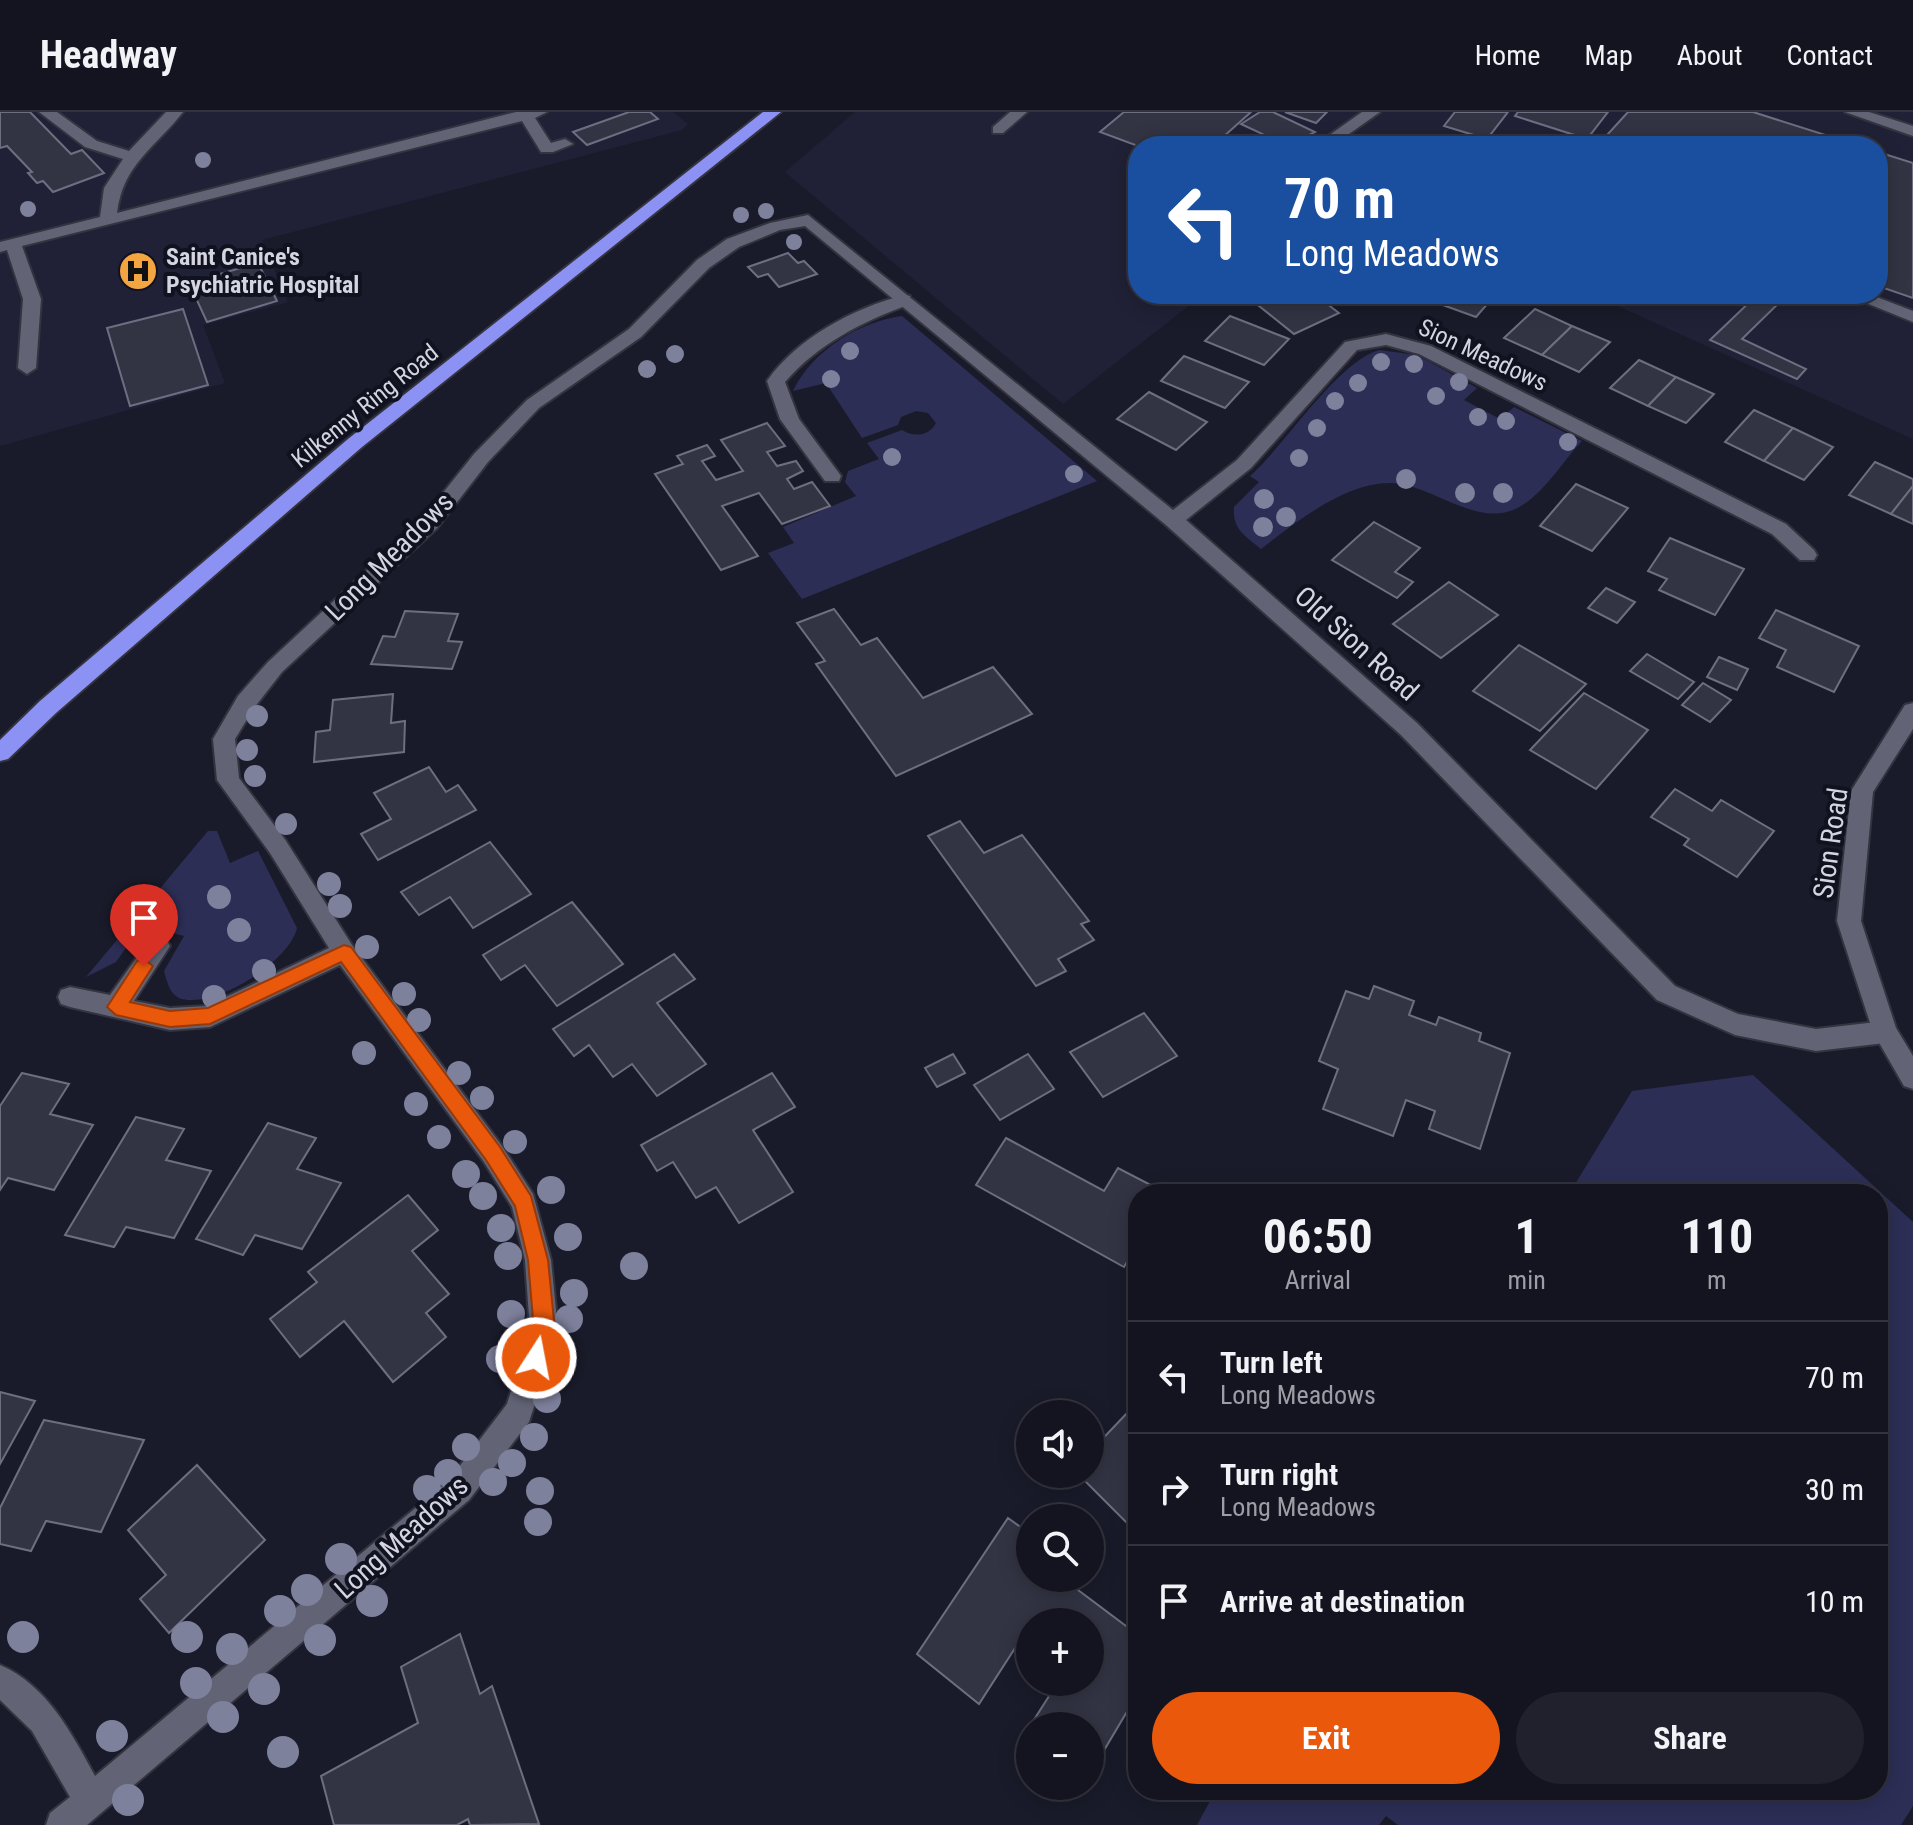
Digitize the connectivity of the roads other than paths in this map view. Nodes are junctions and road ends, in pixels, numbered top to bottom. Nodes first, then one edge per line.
1 (47, 112) edge
2 (175, 112) edge
3 (773, 112) edge
4 (1019, 112) edge
5 (1372, 112) edge
6 (1853, 112) edge
7 (529, 113) edge
8 (998, 130) dead end
9 (1913, 131) edge
10 (1337, 136) edge
11 (565, 144) dead end
12 (132, 157) junction
13 (108, 220) junction
14 (808, 220) joint
15 (7, 246) edge
16 (904, 300) junction
17 (1879, 304) edge
18 (1913, 317) edge
19 (27, 368) dead end
20 (832, 476) dead end
21 (1173, 520) junction
22 (1807, 555) dead end
23 (1913, 711) edge
24 (0, 753) edge
25 (158, 946) dead end
26 (344, 952) junction
27 (70, 997) dead end
28 (116, 1007) junction
29 (1885, 1032) junction
30 (1913, 1078) edge
31 (0, 1681) edge
32 (90, 1801) junction
33 (62, 1825) edge

1 - 12 street
2 - 12 street
3 - 24 highway, Kilkenny Ring Road
4 - 8 street
5 - 10 street
6 - 9 street
7 - 11 street
7 - 13 street
12 - 13 street
13 - 15 street
14 - 16 street, Old Sion Road
14 - 26 street, Long Meadows
15 - 19 street
16 - 20 street
16 - 21 street, Old Sion Road
17 - 18 street
21 - 22 street, Sion Meadows
21 - 29 street, Old Sion Road
23 - 29 street, Sion Road
25 - 28 street
26 - 28 street
26 - 32 street, Long Meadows
27 - 28 street
29 - 30 street, Sion Road
31 - 32 street
32 - 33 street, Long Meadows

